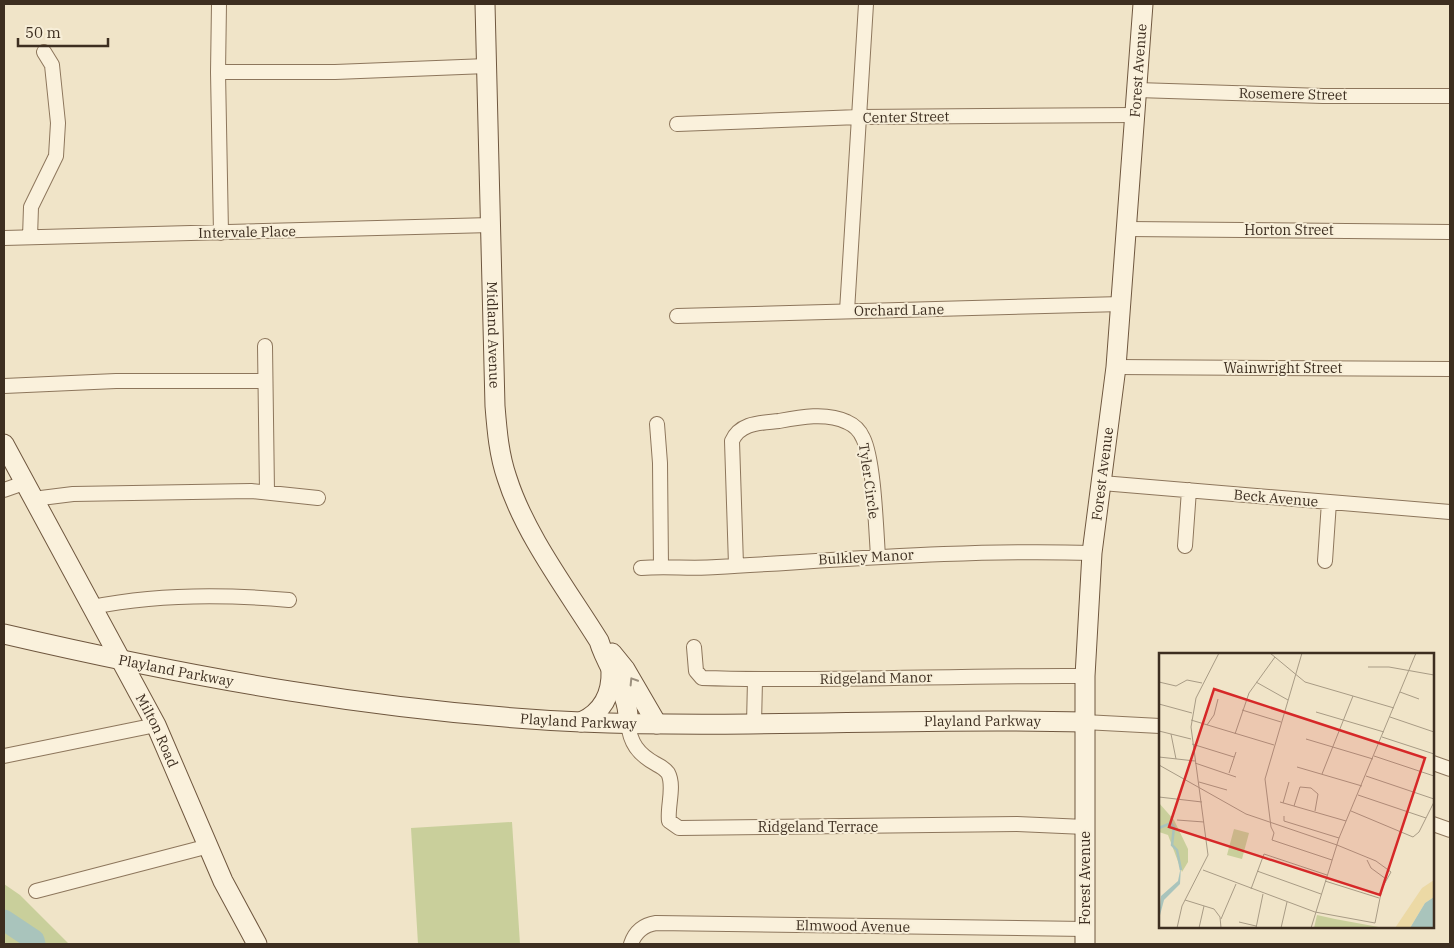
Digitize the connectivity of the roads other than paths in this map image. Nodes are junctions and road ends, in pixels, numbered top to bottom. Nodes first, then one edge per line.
1 (219, 4) edge
2 (486, 4) edge
3 (866, 4) edge
4 (1143, 4) edge
5 (44, 52) dead end
6 (487, 66) junction
7 (218, 72) junction
8 (1137, 90) junction
9 (1450, 96) edge
10 (1135, 114) junction
11 (859, 117) junction
12 (677, 124) dead end
13 (491, 225) junction
14 (1127, 229) junction
15 (1450, 232) edge
16 (221, 233) junction
17 (30, 237) junction
18 (4, 238) edge
19 (1122, 304) junction
20 (847, 311) junction
21 (677, 316) dead end
22 (265, 346) dead end
23 (1116, 367) junction
24 (1450, 369) edge
25 (265, 381) junction
26 (4, 386) edge
27 (657, 424) dead end
28 (4, 444) edge
29 (1102, 483) junction
30 (4, 490) edge
31 (1189, 490) junction
32 (29, 491) junction
33 (267, 492) junction
34 (318, 498) dead end
35 (1329, 502) junction
36 (1450, 512) edge
37 (1185, 546) dead end
38 (1092, 553) junction
39 (878, 556) junction
40 (1325, 561) dead end
41 (736, 565) junction
42 (661, 567) junction
43 (641, 568) dead end
44 (289, 600) dead end
45 (92, 607) junction
46 (4, 634) edge
47 (599, 641) junction
48 (694, 647) dead end
49 (122, 662) junction
50 (610, 670) junction
51 (1085, 676) junction
52 (755, 680) junction
53 (581, 722) junction
54 (1084, 722) junction
55 (628, 723) junction
56 (657, 724) junction
57 (754, 724) junction
58 (156, 725) junction
59 (1159, 726) edge
60 (4, 756) edge
61 (1434, 763) edge
62 (1450, 769) edge
63 (1434, 824) edge
64 (1085, 827) junction
65 (1450, 830) edge
66 (208, 846) junction
67 (36, 891) dead end
68 (1085, 937) edge
69 (257, 944) edge
70 (631, 944) edge

1 - 7 street
2 - 6 street, Midland Avenue
3 - 11 street
4 - 8 street, Forest Avenue
5 - 17 street
6 - 7 street
6 - 13 street, Midland Avenue
7 - 16 street
8 - 9 street, Rosemere Street
8 - 10 street, Forest Avenue
10 - 11 street, Center Street
10 - 14 street, Forest Avenue
11 - 12 street, Center Street
11 - 20 street
13 - 16 street, Intervale Place
13 - 47 street, Midland Avenue
14 - 15 street, Horton Street
14 - 19 street, Forest Avenue
16 - 17 street, Intervale Place
17 - 18 street, Intervale Place
19 - 20 street, Orchard Lane
19 - 23 street, Forest Avenue
20 - 21 street, Orchard Lane
22 - 25 street
23 - 24 street, Wainwright Street
23 - 29 street, Forest Avenue
25 - 26 street
25 - 33 street
27 - 42 street
28 - 32 street, Milton Road
29 - 31 street, Beck Avenue
29 - 38 street, Forest Avenue
30 - 32 street
31 - 35 street, Beck Avenue
31 - 37 street
32 - 33 street
32 - 45 street, Milton Road
33 - 34 street
35 - 36 street, Beck Avenue
35 - 40 street
38 - 39 street, Bulkley Manor
38 - 51 street, Forest Avenue
39 - 41 street, Bulkley Manor
39 - 41 street, Tyler Circle
41 - 42 street, Bulkley Manor
42 - 43 street, Bulkley Manor
44 - 45 street
45 - 49 street, Milton Road
46 - 49 street, Playland Parkway
47 - 50 street, Midland Avenue
56 -> 47 street, Midland Avenue
48 - 52 street, Ridgeland Manor
49 - 53 street, Playland Parkway
49 - 58 street, Milton Road
50 - 53 street
50 - 55 street, Midland Avenue
51 - 52 street, Ridgeland Manor
51 - 54 street, Forest Avenue
52 - 57 street
53 - 55 street, Playland Parkway
54 - 57 street, Playland Parkway
54 - 59 street, Playland Parkway
54 - 64 street, Forest Avenue
55 - 56 street, Playland Parkway
55 - 64 street, Ridgeland Terrace
56 - 57 street, Playland Parkway
58 - 60 street
58 - 66 street, Milton Road
61 - 62 street
63 - 65 street
64 - 68 street, Forest Avenue
66 - 67 street
66 - 69 street, Milton Road
68 - 70 street, Elmwood Avenue

